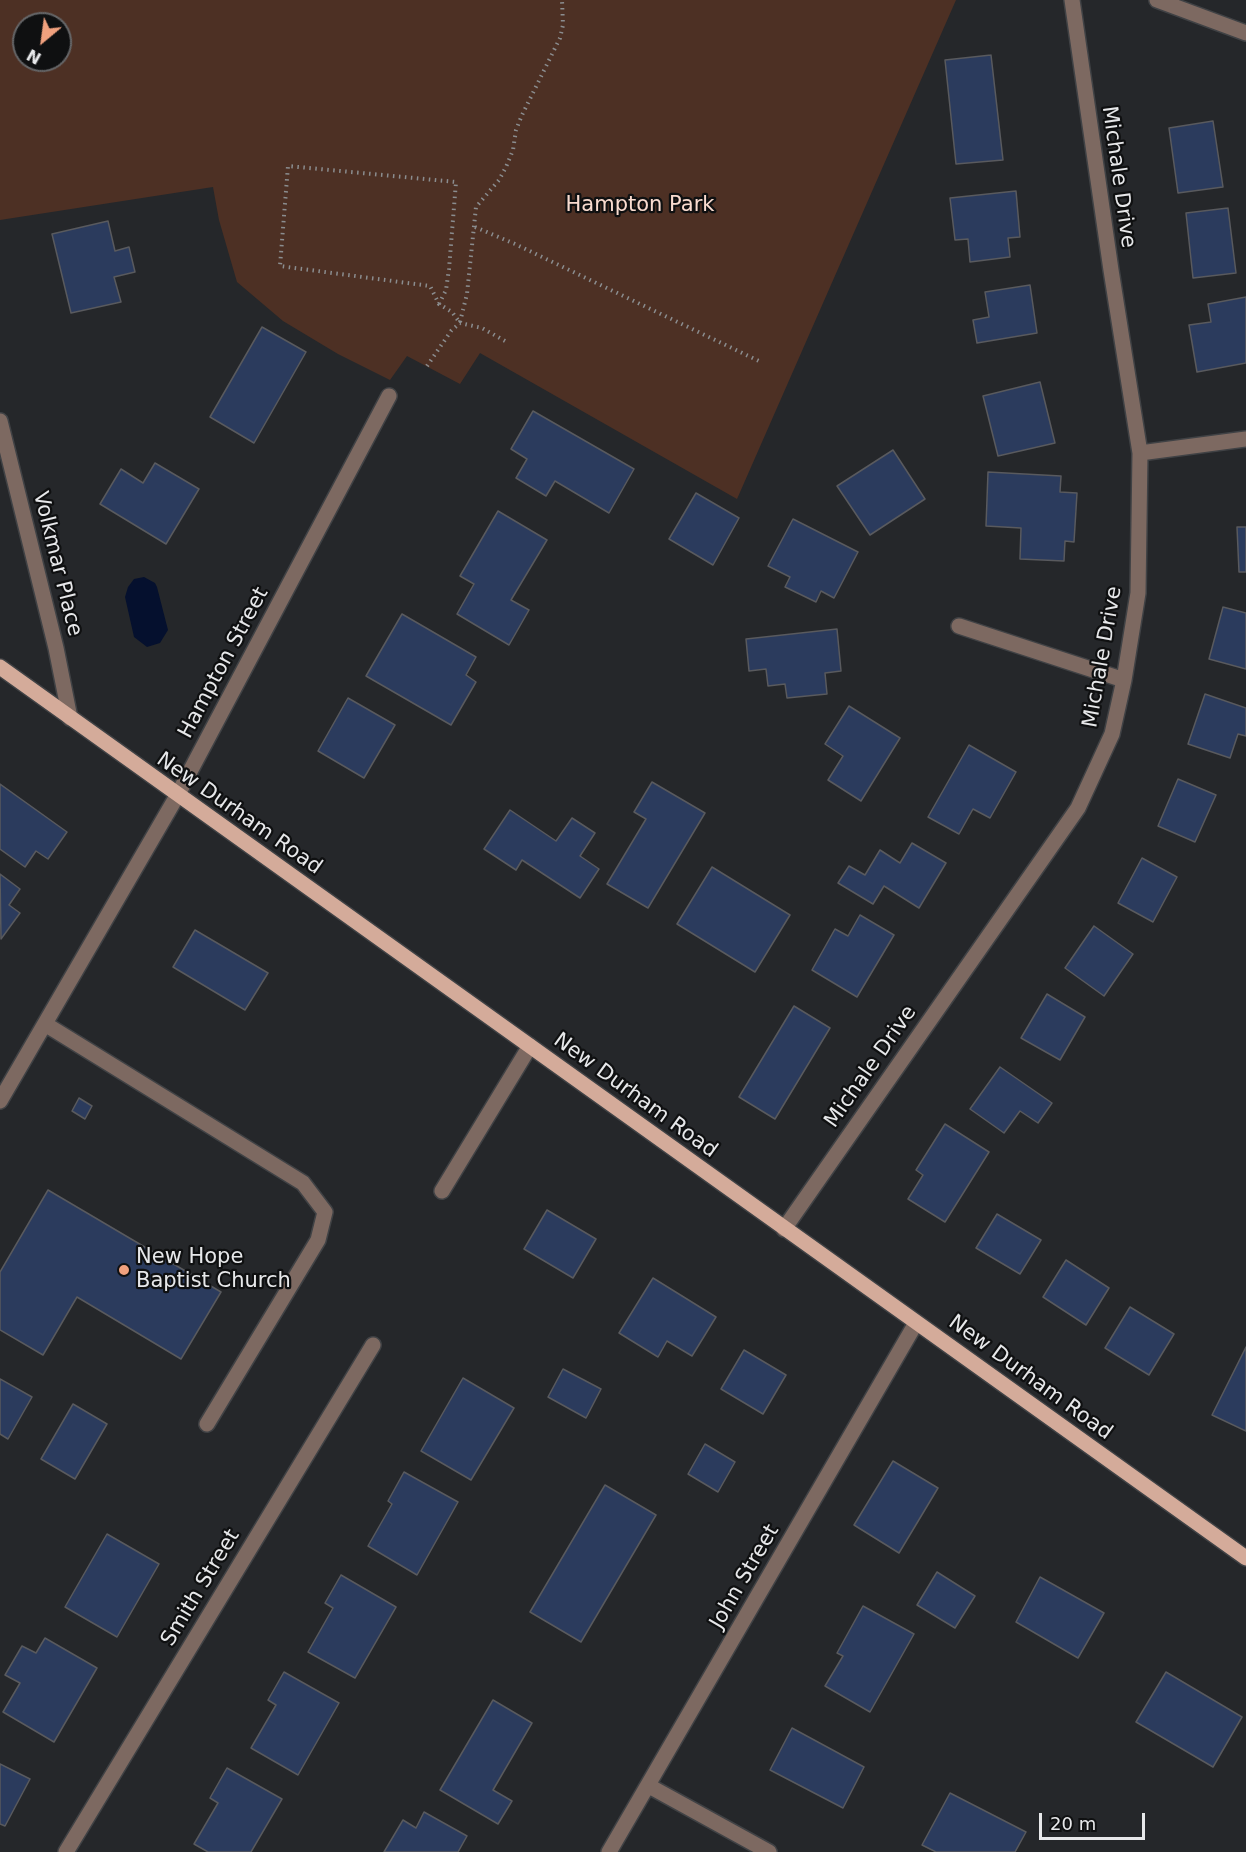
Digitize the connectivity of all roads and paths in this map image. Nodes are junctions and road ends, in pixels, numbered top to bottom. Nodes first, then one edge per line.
1 (562, 0) edge
2 (1072, 0) edge
3 (1157, 0) edge
4 (1246, 33) edge
5 (475, 227) junction
6 (439, 304) junction
7 (460, 323) junction
8 (505, 341) dead end
9 (761, 362) dead end
10 (427, 366) dead end
11 (389, 396) dead end
12 (0, 421) edge
13 (1246, 439) edge
14 (1140, 453) junction
15 (959, 626) dead end
16 (0, 667) edge
17 (1124, 680) junction
18 (70, 718) junction
19 (177, 796) junction
20 (45, 1024) junction
21 (530, 1046) junction
22 (0, 1101) edge
23 (442, 1191) dead end
24 (784, 1229) junction
25 (916, 1323) junction
26 (373, 1345) dead end
27 (207, 1424) dead end
28 (1246, 1558) edge
29 (649, 1786) junction
30 (66, 1852) edge
31 (609, 1852) edge
32 (769, 1852) edge

1 - 5 path
2 - 14 street, Michale Drive
3 - 4 street
5 - 7 path
5 - 9 path
6 - 6 path
6 - 7 path
7 - 8 path
7 - 10 path
11 - 19 street, Hampton Street
12 - 18 street, Volkmar Place
13 - 14 street
14 - 17 street, Michale Drive
15 - 17 street
16 - 18 main road, New Durham Road
17 - 24 street, Michale Drive
18 - 19 main road, New Durham Road
19 - 20 street, Hampton Street
19 - 21 main road, New Durham Road
20 - 22 street, Hampton Street
20 - 27 street
21 - 23 street
21 - 24 main road, New Durham Road
24 - 25 main road, New Durham Road
25 - 28 main road, New Durham Road
25 - 29 street, John Street
26 - 30 street, Smith Street
29 - 31 street, John Street
29 - 32 street

